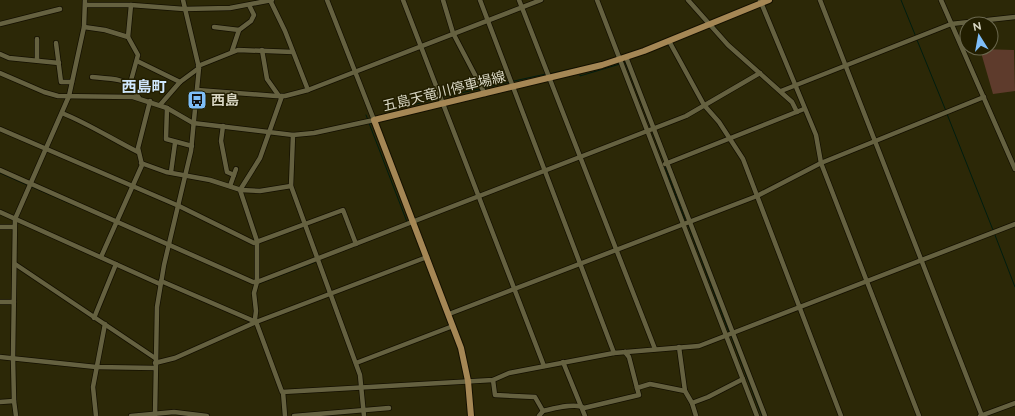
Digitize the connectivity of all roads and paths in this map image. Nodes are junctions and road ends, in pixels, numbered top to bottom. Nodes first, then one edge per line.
1 (183, 0) edge
2 (271, 0) edge
3 (327, 0) edge
4 (403, 0) edge
5 (443, 0) edge
6 (480, 0) edge
7 (519, 0) edge
8 (541, 0) edge
9 (597, 0) edge
10 (688, 0) edge
11 (769, 0) edge
12 (820, 0) edge
13 (941, 0) edge
14 (761, 1) edge
15 (86, 3) edge
16 (248, 3) edge
17 (131, 5) junction
18 (522, 7) junction
19 (60, 9) dead end
20 (184, 9) junction
21 (1015, 17) edge
22 (488, 20) junction
23 (0, 24) edge
24 (710, 24) junction
25 (951, 24) junction
26 (84, 27) junction
27 (214, 27) dead end
28 (239, 30) junction
29 (453, 34) junction
30 (128, 37) junction
31 (37, 39) dead end
32 (669, 41) junction
33 (56, 43) dead end
34 (420, 46) junction
35 (262, 50) junction
36 (232, 52) junction
37 (293, 52) junction
38 (0, 54) edge
39 (623, 58) junction
40 (37, 60) junction
41 (137, 62) junction
42 (59, 63) junction
43 (846, 65) junction
44 (199, 67) junction
45 (0, 72) edge
46 (355, 72) junction
47 (760, 73) junction
48 (92, 77) dead end
49 (550, 78) junction
50 (72, 82) junction
51 (180, 82) junction
52 (130, 84) junction
53 (796, 85) junction
54 (513, 87) junction
55 (197, 90) junction
56 (308, 90) junction
57 (781, 92) junction
58 (485, 94) junction
59 (69, 96) junction
60 (280, 96) junction
61 (984, 97) junction
62 (139, 98) junction
63 (150, 101) junction
64 (443, 104) junction
65 (160, 105) junction
66 (704, 105) junction
67 (167, 108) junction
68 (804, 109) junction
69 (796, 112) junction
70 (62, 113) junction
71 (374, 120) junction
72 (193, 123) junction
73 (223, 126) junction
74 (0, 129) edge
75 (653, 129) junction
76 (648, 131) junction
77 (268, 132) junction
78 (293, 135) junction
79 (730, 140) junction
80 (875, 140) junction
81 (175, 143) junction
82 (192, 146) junction
83 (47, 149) junction
84 (138, 152) junction
85 (1012, 156) edge
86 (580, 157) junction
87 (141, 163) junction
88 (821, 163) junction
89 (664, 165) junction
90 (236, 169) dead end
91 (1015, 169) edge
92 (0, 170) edge
93 (545, 171) junction
94 (171, 172) junction
95 (186, 175) junction
96 (234, 176) junction
97 (31, 186) junction
98 (230, 186) junction
99 (291, 186) junction
100 (132, 187) junction
101 (240, 190) junction
102 (478, 196) junction
103 (757, 196) junction
104 (179, 206) junction
105 (0, 212) edge
106 (15, 219) junction
107 (116, 220) junction
108 (689, 221) junction
109 (413, 222) junction
110 (305, 223) junction
111 (683, 223) junction
112 (1015, 224) edge
113 (0, 227) edge
114 (14, 227) junction
115 (257, 241) junction
116 (170, 244) junction
117 (356, 244) junction
118 (616, 250) junction
119 (101, 257) junction
120 (427, 257) junction
121 (318, 259) junction
122 (923, 260) junction
123 (580, 263) junction
124 (15, 264) junction
125 (116, 264) junction
126 (867, 281) junction
127 (161, 282) junction
128 (257, 282) junction
129 (514, 289) junction
130 (330, 294) junction
131 (0, 302) edge
132 (14, 302) junction
133 (799, 308) junction
134 (449, 314) junction
135 (94, 318) junction
136 (256, 322) junction
137 (105, 324) junction
138 (453, 326) junction
139 (730, 334) junction
140 (680, 347) junction
141 (654, 349) junction
142 (614, 352) junction
143 (625, 352) junction
144 (0, 357) edge
145 (13, 357) junction
146 (563, 362) junction
147 (155, 363) junction
148 (356, 363) junction
149 (544, 366) junction
150 (96, 367) junction
151 (743, 379) junction
152 (493, 380) junction
153 (468, 381) junction
154 (360, 387) junction
155 (637, 388) junction
156 (685, 391) junction
157 (283, 392) junction
158 (14, 401) junction
159 (0, 402) edge
160 (692, 403) junction
161 (1015, 403) edge
162 (582, 406) junction
163 (389, 408) dead end
164 (543, 411) junction
165 (363, 413) edge
166 (155, 415) edge
167 (16, 416) edge
168 (96, 416) edge
169 (131, 416) edge
170 (207, 416) edge
171 (285, 416) edge
172 (294, 416) edge
173 (471, 416) edge
174 (539, 416) edge
175 (585, 416) edge
176 (696, 416) edge
177 (757, 416) edge
178 (765, 416) edge
179 (841, 416) edge
180 (920, 416) edge
181 (981, 416) edge

1 - 20 street
2 - 16 street
2 - 37 street
3 - 46 street
4 - 34 street
5 - 29 street
6 - 22 street
7 - 18 street
8 - 18 street
9 - 39 street
10 - 24 street
11 - 14 main road, 五島天竜川停車場線
12 - 43 street
13 - 25 street
14 - 24 main road, 五島天竜川停車場線
14 - 53 street
15 - 17 street
15 - 26 street
16 - 20 street
16 - 28 street
17 - 20 street
17 - 30 street
18 - 22 street
18 - 49 street
19 - 23 street
20 - 44 street
21 - 25 street
22 - 29 street
22 - 54 street
24 - 32 main road, 五島天竜川停車場線
24 - 47 street
25 - 43 street
25 - 61 street
26 - 30 street
26 - 50 street
27 - 28 street
28 - 36 street
29 - 34 street
29 - 58 street
30 - 41 street
31 - 40 street
32 - 39 main road, 五島天竜川停車場線
32 - 66 street
33 - 42 street
34 - 46 street
34 - 64 street
35 - 36 street
35 - 37 street
35 - 60 street
36 - 44 street
37 - 56 street
38 - 40 street
39 - 49 main road, 五島天竜川停車場線
39 - 75 street
39 - 76 street
40 - 42 street
41 - 51 street
41 - 52 street
42 - 50 street
43 - 53 street
43 - 80 street
44 - 51 street
44 - 55 street
45 - 59 street
46 - 56 street
46 - 71 street
47 - 57 street
47 - 66 street
48 - 52 street
49 - 54 main road, 五島天竜川停車場線
49 - 86 street
50 - 59 street
51 - 65 street
52 - 62 street
53 - 57 street
53 - 68 street
54 - 58 main road, 五島天竜川停車場線
54 - 93 street
55 - 60 street
55 - 72 street
56 - 60 street
57 - 69 street
58 - 64 main road, 五島天竜川停車場線
59 - 62 street
59 - 70 street
60 - 77 street
61 - 80 street
61 - 85 street
62 - 63 street
63 - 65 street
63 - 84 street
64 - 71 main road, 五島天竜川停車場線
64 - 102 street
65 - 67 street
66 - 75 street
66 - 79 street
67 - 72 street
67 - 81 street
68 - 69 street
68 - 88 street
69 - 79 street
70 - 83 street
70 - 84 street
71 - 78 street
71 - 109 main road, 五島天竜川停車場線
72 - 73 street
72 - 82 street
73 - 77 street
73 - 96 street
74 - 83 street
75 - 76 street
75 - 89 street
76 - 86 street
76 - 89 street
77 - 78 street
77 - 101 street
78 - 99 street
79 - 89 street
79 - 103 street
80 - 88 street
80 - 122 street
81 - 82 street
81 - 94 street
82 - 95 street
83 - 97 street
83 - 100 street
84 - 87 street
85 - 91 street
86 - 93 street
86 - 118 street
87 - 94 street
87 - 100 street
88 - 103 street
88 - 126 street
89 - 108 street
89 - 111 street
90 - 96 street
92 - 97 street
93 - 102 street
93 - 123 street
94 - 95 street
95 - 98 street
95 - 104 street
96 - 98 street
97 - 106 street
97 - 107 street
98 - 101 street
99 - 101 street
99 - 110 street
100 - 104 street
100 - 107 street
101 - 115 street
102 - 109 street
102 - 129 street
103 - 108 street
103 - 133 street
104 - 115 street
104 - 116 street
105 - 106 street
106 - 114 street
106 - 119 street
107 - 116 street
107 - 119 street
108 - 111 street
108 - 139 street
109 - 117 street
109 - 120 main road, 五島天竜川停車場線
110 - 115 street
110 - 117 street
110 - 121 street
111 - 118 street
111 - 139 street
112 - 122 street
113 - 114 street
114 - 124 street
115 - 128 street
116 - 127 street
116 - 128 street
117 - 121 street
118 - 123 street
118 - 141 street
119 - 125 street
120 - 130 street
120 - 134 main road, 五島天竜川停車場線
121 - 128 street
121 - 130 street
122 - 126 street
122 - 181 street
123 - 129 street
123 - 142 street
124 - 132 street
124 - 135 street
125 - 127 street
125 - 135 street
126 - 133 street
126 - 180 street
127 - 136 street
127 - 147 street
128 - 136 street
129 - 134 street
129 - 149 street
130 - 136 street
130 - 148 street
131 - 132 street
132 - 145 street
133 - 139 street
133 - 179 street
134 - 138 main road, 五島天竜川停車場線
135 - 137 street
136 - 147 street
136 - 157 street
137 - 147 street
137 - 150 street
138 - 148 street
138 - 153 main road, 五島天竜川停車場線
139 - 140 street
139 - 151 street
139 - 178 street
140 - 141 street
140 - 156 street
141 - 143 street
142 - 143 street
142 - 146 street
143 - 155 street
144 - 145 street
145 - 150 street
145 - 158 street
146 - 149 street
146 - 162 street
147 - 150 street
147 - 166 street
148 - 154 street
149 - 152 street
150 - 168 street
151 - 160 street
151 - 177 street
152 - 153 street
152 - 164 street
153 - 154 street
153 - 173 main road, 五島天竜川停車場線
154 - 157 street
154 - 165 street
155 - 156 street
155 - 162 street
156 - 160 street
157 - 171 street
158 - 159 street
158 - 167 street
160 - 176 street
161 - 181 street
162 - 164 street
162 - 175 street
163 - 165 street
164 - 174 street
165 - 172 street
166 - 169 street
166 - 170 street

